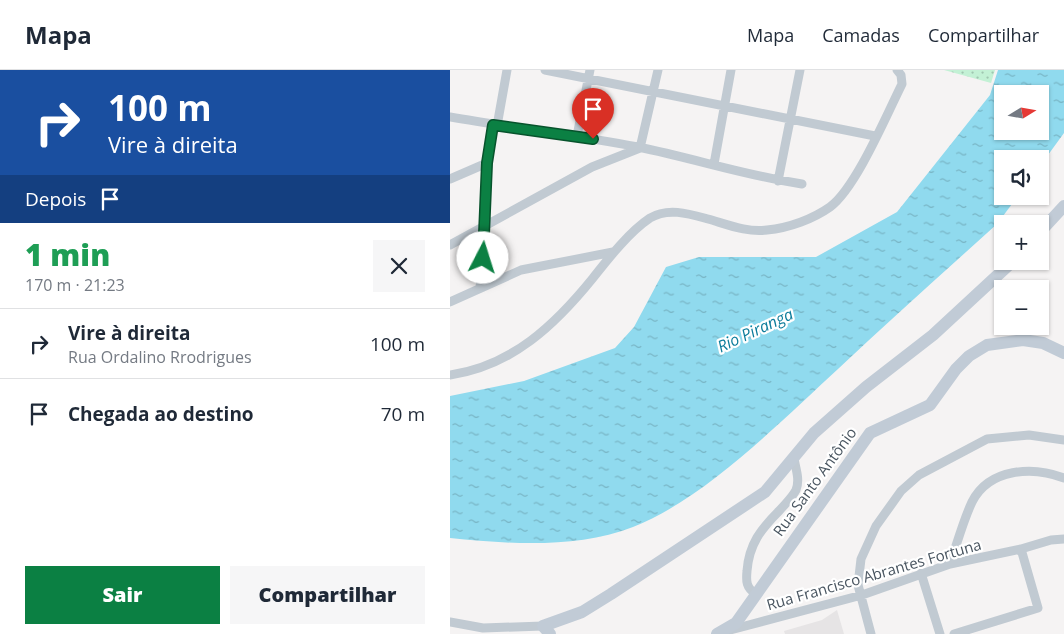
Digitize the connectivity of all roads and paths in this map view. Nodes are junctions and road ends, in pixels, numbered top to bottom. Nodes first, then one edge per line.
1 (507, 70) edge
2 (545, 70) edge
3 (658, 70) edge
4 (731, 70) edge
5 (800, 70) edge
6 (898, 70) edge
7 (589, 74) edge
8 (653, 91) junction
9 (724, 105) junction
10 (450, 117) edge
11 (791, 119) junction
12 (495, 125) junction
13 (577, 136) junction
14 (875, 136) junction
15 (640, 148) junction
16 (487, 163) junction
17 (714, 164) junction
18 (450, 179) edge
19 (778, 181) junction
20 (802, 184) dead end
21 (1064, 206) edge
22 (1049, 222) edge
23 (486, 227) junction
24 (450, 245) edge
25 (613, 252) junction
26 (1003, 270) edge
27 (480, 288) junction
28 (450, 302) edge
29 (1064, 353) edge
30 (450, 375) edge
31 (1064, 440) edge
32 (794, 459) junction
33 (1064, 478) edge
34 (1064, 539) edge
35 (1021, 550) junction
36 (950, 564) junction
37 (921, 573) junction
38 (756, 594) junction
39 (862, 595) junction
40 (451, 621) edge
41 (547, 630) edge
42 (719, 633) edge
43 (870, 634) edge
44 (940, 634) edge
45 (954, 634) edge

1 - 12 street
2 - 7 street
3 - 8 street
4 - 9 street
5 - 11 street
6 - 14 street
7 - 8 street
7 - 13 street
8 - 9 street
8 - 15 street
9 - 11 street
9 - 17 street
10 - 12 street
11 - 14 street
11 - 19 street
12 - 13 street
12 - 16 street
13 - 15 street
14 - 25 street
15 - 17 street
15 - 23 street
16 - 18 street
16 - 23 street
17 - 19 street
19 - 20 street
21 - 22 main road
23 - 24 street
23 - 27 street
25 - 27 street
25 - 30 street
26 - 32 main road
27 - 28 street
29 - 38 main road, Rua Santo Antônio
31 - 39 street
32 - 38 street
32 - 41 main road
33 - 36 street
34 - 35 street, Rua Francisco Abrantes Fortuna
35 - 36 street, Rua Francisco Abrantes Fortuna
35 - 45 street
36 - 37 street, Rua Francisco Abrantes Fortuna
37 - 39 street, Rua Francisco Abrantes Fortuna
37 - 44 street
38 - 42 main road, Rua Santo Antônio
39 - 42 street, Rua Francisco Abrantes Fortuna
39 - 43 street
40 - 41 street

